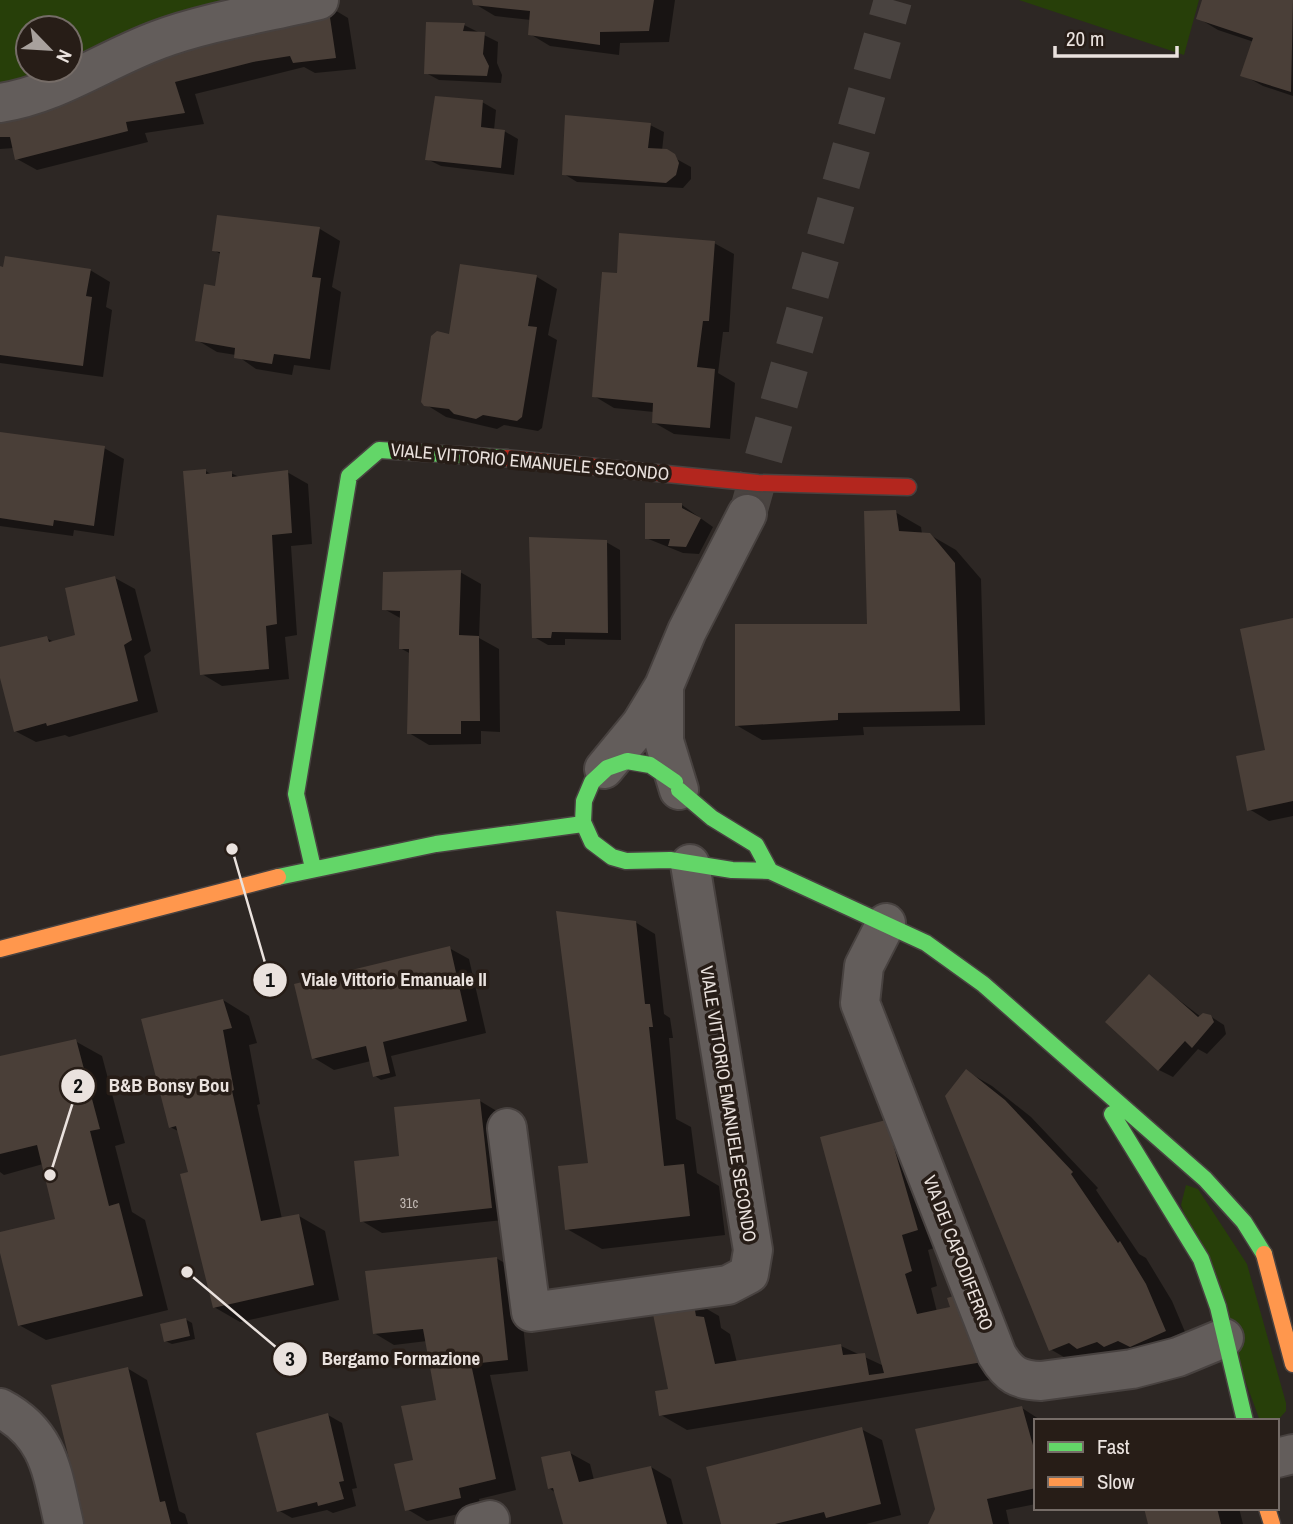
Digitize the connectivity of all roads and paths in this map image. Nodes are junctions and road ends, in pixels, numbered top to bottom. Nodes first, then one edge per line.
1 (319, 0) edge
2 (0, 103) edge
3 (908, 486) dead end
4 (747, 514) tunnel mouth
5 (664, 686) junction
6 (604, 769) junction
7 (679, 796) junction
8 (583, 824) junction
9 (682, 852) junction
10 (646, 861) junction
11 (313, 868) junction
12 (770, 871) junction
13 (886, 923) junction
14 (0, 949) edge
15 (1090, 1080) junction
16 (507, 1128) dead end
17 (1224, 1338) junction
18 (1293, 1364) edge
19 (0, 1408) edge
20 (1244, 1419) edge
21 (64, 1524) edge

1 - 2 street
3 - 11 street, VIALE VITTORIO EMANUELE SECONDO
4 - 5 street
5 - 6 street
5 - 7 street
6 - 7 street
6 - 8 street
7 - 12 street
8 - 10 street
8 - 11 street
9 - 10 street
9 - 10 street
9 - 12 street
9 - 16 street, VIALE VITTORIO EMANUELE SECONDO
11 - 14 street
12 - 13 street
13 - 15 street
13 - 17 street, VIA DEI CAPODIFERRO
15 - 17 street
15 - 18 street
17 - 20 street
19 - 21 street

